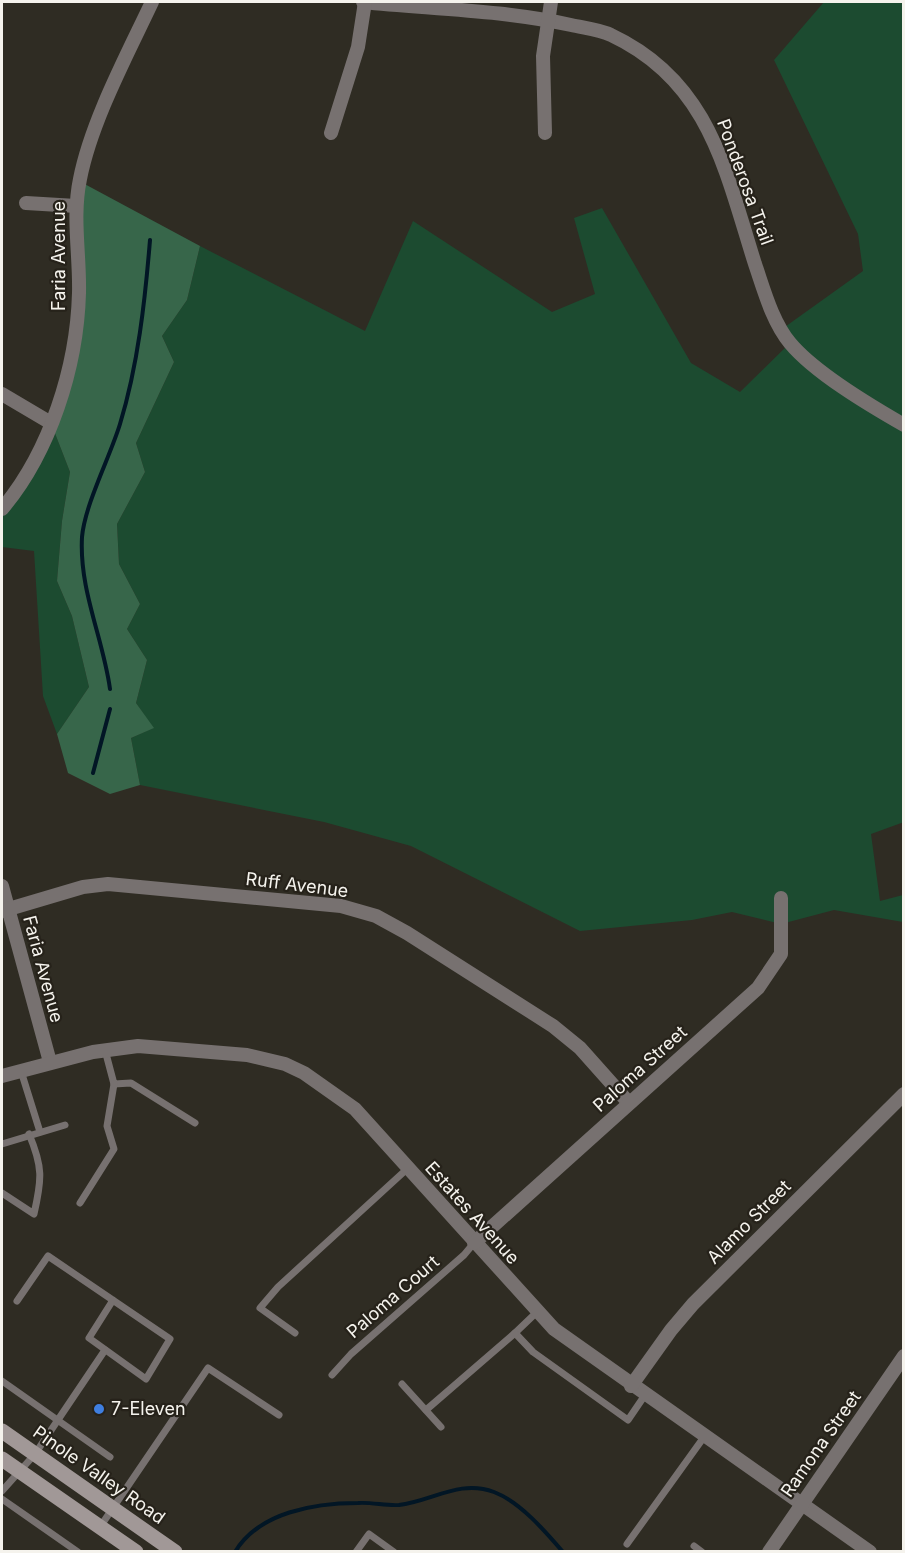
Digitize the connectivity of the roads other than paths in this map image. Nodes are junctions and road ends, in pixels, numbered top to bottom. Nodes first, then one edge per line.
1 (152, 2) edge
2 (365, 2) edge
3 (551, 2) edge
4 (547, 20) junction
5 (331, 133) dead end
6 (545, 133) dead end
7 (26, 203) dead end
8 (76, 206) junction
9 (2, 394) edge
10 (51, 423) junction
11 (903, 425) edge
12 (2, 509) edge
13 (2, 886) edge
14 (781, 898) dead end
15 (5, 910) edge
16 (105, 1050) junction
17 (50, 1062) junction
18 (21, 1071) junction
19 (2, 1076) edge
20 (114, 1084) junction
21 (903, 1094) edge
22 (629, 1103) junction
23 (195, 1123) dead end
24 (65, 1125) dead end
25 (40, 1132) junction
26 (29, 1134) junction
27 (2, 1144) edge
28 (407, 1169) junction
29 (2, 1193) edge
30 (80, 1203) dead end
31 (474, 1243) junction
32 (113, 1300) junction
33 (17, 1301) dead end
34 (538, 1311) junction
35 (295, 1333) dead end
36 (515, 1333) junction
37 (105, 1350) junction
38 (903, 1356) edge
39 (332, 1375) dead end
40 (2, 1381) edge
41 (402, 1384) dead end
42 (631, 1386) junction
43 (645, 1395) junction
44 (426, 1410) junction
45 (279, 1415) dead end
46 (58, 1420) junction
47 (441, 1427) dead end
48 (2, 1431) edge
49 (704, 1437) junction
50 (35, 1454) junction
51 (110, 1457) dead end
52 (2, 1459) edge
53 (18, 1471) junction
54 (2, 1491) edge
55 (2, 1499) edge
56 (801, 1505) junction
57 (113, 1507) junction
58 (100, 1527) junction
59 (146, 1530) junction
60 (627, 1544) dead end
61 (694, 1546) dead end
62 (78, 1551) edge
63 (133, 1551) edge
64 (175, 1551) edge
65 (356, 1551) edge
66 (394, 1551) edge
67 (702, 1551) edge
68 (769, 1551) edge
69 (870, 1551) edge

1 - 8 street, Faria Avenue
2 - 4 street, Ponderosa Trail
2 - 5 street
3 - 4 street
4 - 6 street
4 - 11 street, Ponderosa Trail
7 - 8 street
8 - 10 street, Faria Avenue
9 - 10 street
10 - 12 street, Faria Avenue
13 - 15 street, Faria Avenue
14 - 22 street, Paloma Street
15 - 17 street, Faria Avenue
15 - 22 street, Ruff Avenue
16 - 17 street, Estates Avenue
16 - 20 lane
16 - 28 street, Estates Avenue
17 - 18 street, Estates Avenue
18 - 19 street, Estates Avenue
18 - 25 lane
20 - 23 lane
20 - 30 lane
21 - 42 street, Alamo Street
22 - 31 street, Paloma Street
24 - 25 lane
25 - 26 lane
26 - 27 lane
26 - 29 lane
28 - 31 street, Estates Avenue
28 - 35 lane
31 - 34 street, Estates Avenue
31 - 39 lane, Paloma Court
32 - 33 lane
32 - 37 lane
32 - 37 lane
34 - 36 lane
34 - 42 street, Estates Avenue
36 - 43 lane
36 - 44 lane
37 - 46 lane
38 - 56 street, Ramona Street
40 - 46 lane
41 - 44 lane
42 - 43 street, Estates Avenue
43 - 49 street, Estates Avenue
44 - 47 lane
45 - 57 lane
46 - 50 lane
46 - 51 lane
48 - 50 main road, Pinole Valley Road
49 - 56 street, Estates Avenue
49 - 60 lane
50 - 53 lane
50 - 57 main road, Pinole Valley Road
52 - 53 main road
53 - 54 lane
53 - 58 main road
55 - 62 lane
56 - 68 street, Ramona Street
56 - 69 street, Estates Avenue
57 - 58 lane
57 - 59 main road, Pinole Valley Road
58 - 63 main road
59 - 63 lane
59 - 64 main road, Pinole Valley Road
61 - 67 lane
65 - 66 lane

